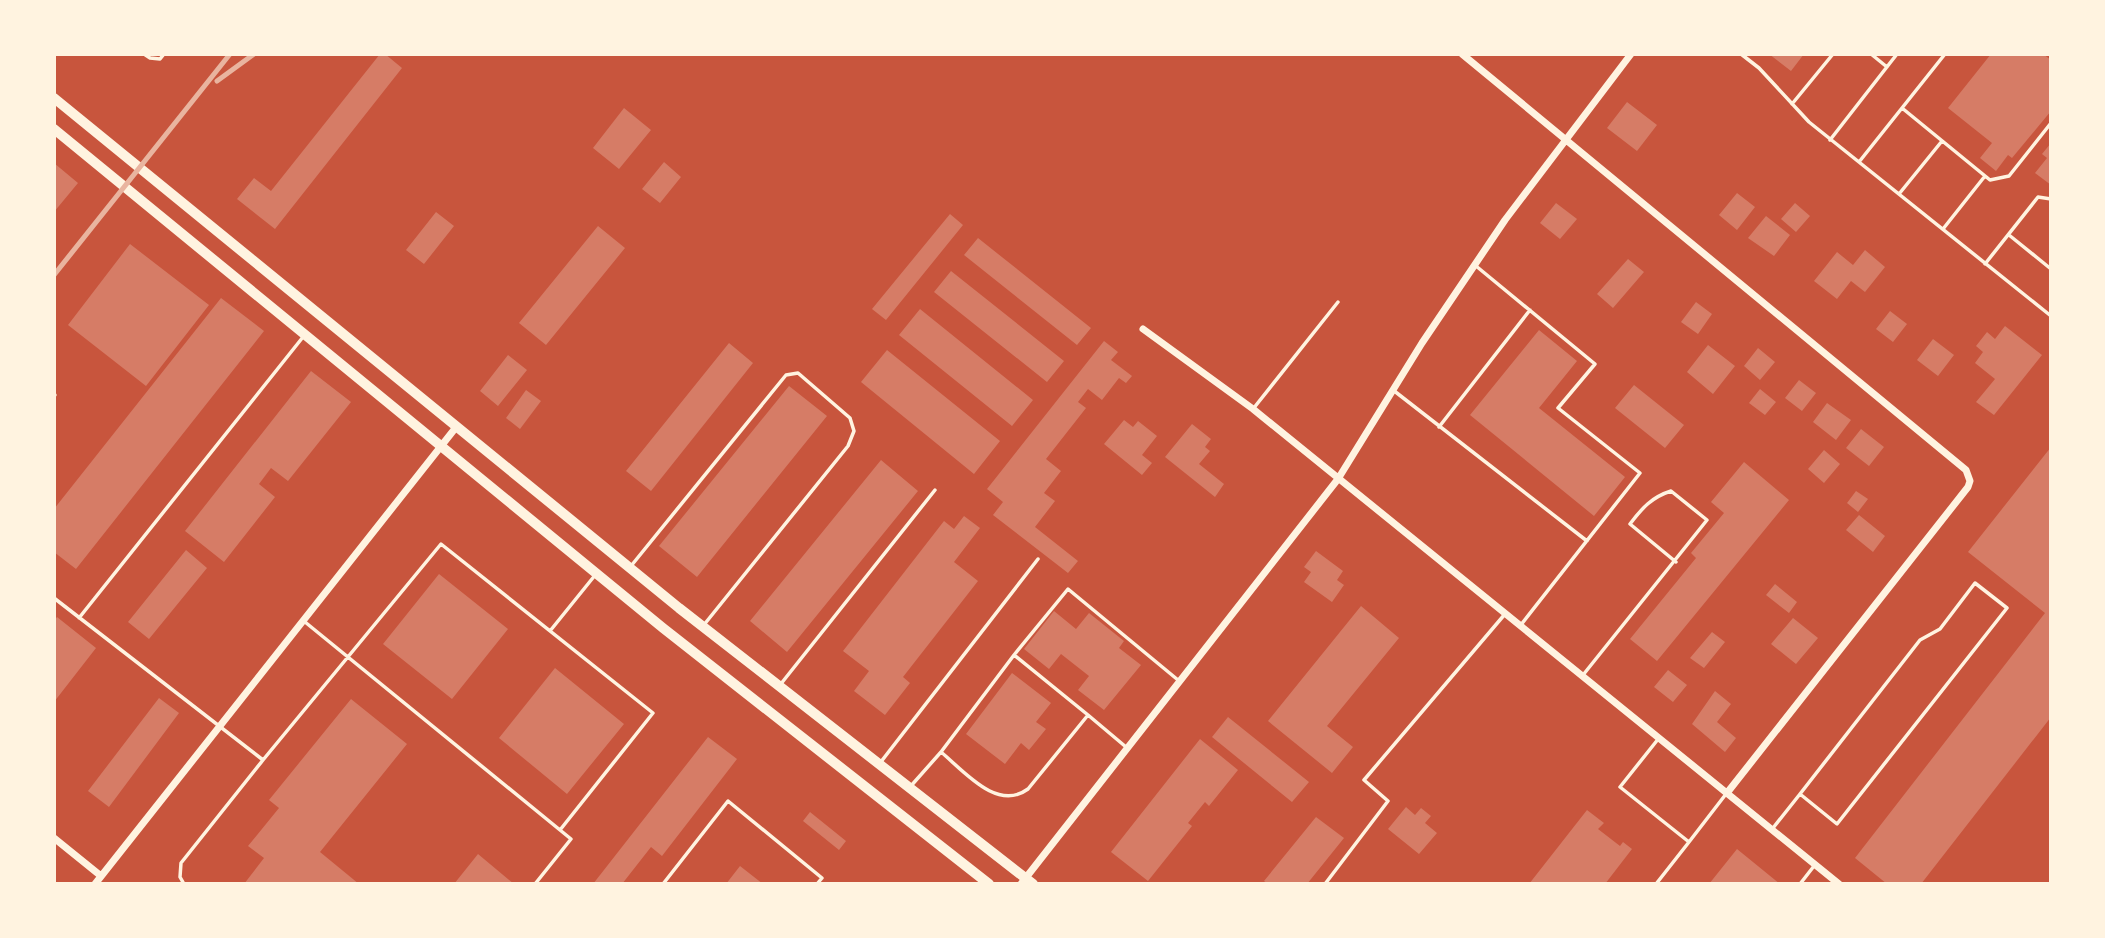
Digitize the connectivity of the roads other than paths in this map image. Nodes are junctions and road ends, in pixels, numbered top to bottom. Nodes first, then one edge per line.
1 (144, 54) edge
2 (164, 54) edge
3 (1462, 54) edge
4 (1631, 54) edge
5 (1741, 54) edge
6 (1833, 54) edge
7 (1871, 54) edge
8 (1897, 54) edge
9 (1945, 54) edge
10 (1887, 67) junction
11 (54, 98) edge
12 (1792, 104) junction
13 (1902, 108) junction
14 (2051, 122) edge
15 (54, 129) edge
16 (1566, 138) junction
17 (1830, 140) junction
18 (1942, 141) junction
19 (1859, 163) junction
20 (1985, 176) junction
21 (1899, 194) junction
22 (2051, 199) edge
23 (1943, 230) junction
24 (2008, 234) junction
25 (1985, 264) junction
26 (1475, 265) junction
27 (2051, 269) edge
28 (1338, 302) dead end
29 (1530, 310) junction
30 (2051, 316) edge
31 (1143, 329) dead end
32 (306, 333) junction
33 (1393, 390) junction
34 (1253, 409) junction
35 (457, 426) junction
36 (1439, 427) junction
37 (443, 444) junction
38 (1338, 479) junction
39 (935, 490) dead end
40 (1587, 541) junction
41 (1038, 559) dead end
42 (1675, 562) junction
43 (630, 567) junction
44 (597, 573) junction
45 (54, 598) edge
46 (1505, 614) junction
47 (79, 618) junction
48 (303, 621) junction
49 (702, 626) junction
50 (1520, 626) junction
51 (550, 631) junction
52 (1014, 655) junction
53 (347, 657) junction
54 (1582, 676) junction
55 (1178, 680) junction
56 (779, 687) junction
57 (1088, 715) junction
58 (220, 726) junction
59 (1659, 738) junction
60 (1126, 747) junction
61 (941, 752) junction
62 (263, 760) junction
63 (878, 765) junction
64 (909, 789) junction
65 (1727, 793) junction
66 (1800, 794) junction
67 (1771, 829) junction
68 (560, 830) junction
69 (54, 838) edge
70 (1689, 842) junction
71 (1815, 865) junction
72 (101, 876) junction
73 (1026, 882) edge
74 (95, 884) edge
75 (184, 884) edge
76 (534, 884) edge
77 (663, 884) edge
78 (817, 884) edge
79 (989, 884) edge
80 (1325, 884) edge
81 (1657, 884) edge
82 (1800, 884) edge
83 (1839, 884) edge

1 - 2 lane
3 - 16 street
4 - 16 street
5 - 12 lane
6 - 12 lane
7 - 10 lane
8 - 10 lane
9 - 13 lane
10 - 17 lane
11 - 35 main road
12 - 17 lane
13 - 18 lane
13 - 19 lane
14 - 20 lane
15 - 32 main road
16 - 26 street
16 - 65 street
17 - 19 lane
18 - 20 lane
18 - 21 lane
19 - 21 lane
20 - 23 lane
21 - 23 lane
22 - 24 lane
23 - 25 lane
24 - 25 lane
24 - 27 lane
25 - 30 lane
26 - 29 lane
26 - 33 street
28 - 34 lane
29 - 36 lane
29 - 40 lane
31 - 34 street
32 - 37 main road
32 - 47 lane
33 - 36 lane
33 - 38 street
34 - 38 street
35 - 37 street
35 - 43 main road
36 - 40 lane
37 - 44 main road
37 - 48 street
38 - 46 street
38 - 55 street
39 - 56 lane
40 - 50 lane
41 - 63 lane
42 - 42 lane
42 - 54 lane
43 - 49 main road
43 - 49 lane
44 - 51 lane
44 - 79 main road
45 - 47 lane
46 - 50 street
46 - 80 lane
47 - 58 lane
48 - 53 lane
48 - 58 street
49 - 56 main road
50 - 54 street
51 - 53 lane
51 - 68 lane
52 - 55 lane
52 - 57 lane
52 - 61 lane
53 - 62 lane
53 - 68 lane
54 - 59 street
55 - 60 street
56 - 63 main road
57 - 60 lane
57 - 61 lane
58 - 62 lane
58 - 72 street
59 - 65 street
59 - 70 lane
60 - 73 street
61 - 64 lane
62 - 75 lane
63 - 64 main road
64 - 73 main road
65 - 67 street
65 - 70 lane
66 - 66 lane
66 - 67 lane
67 - 71 street
68 - 76 lane
69 - 72 street
70 - 81 lane
71 - 82 lane
71 - 83 street
72 - 74 street
77 - 78 lane

